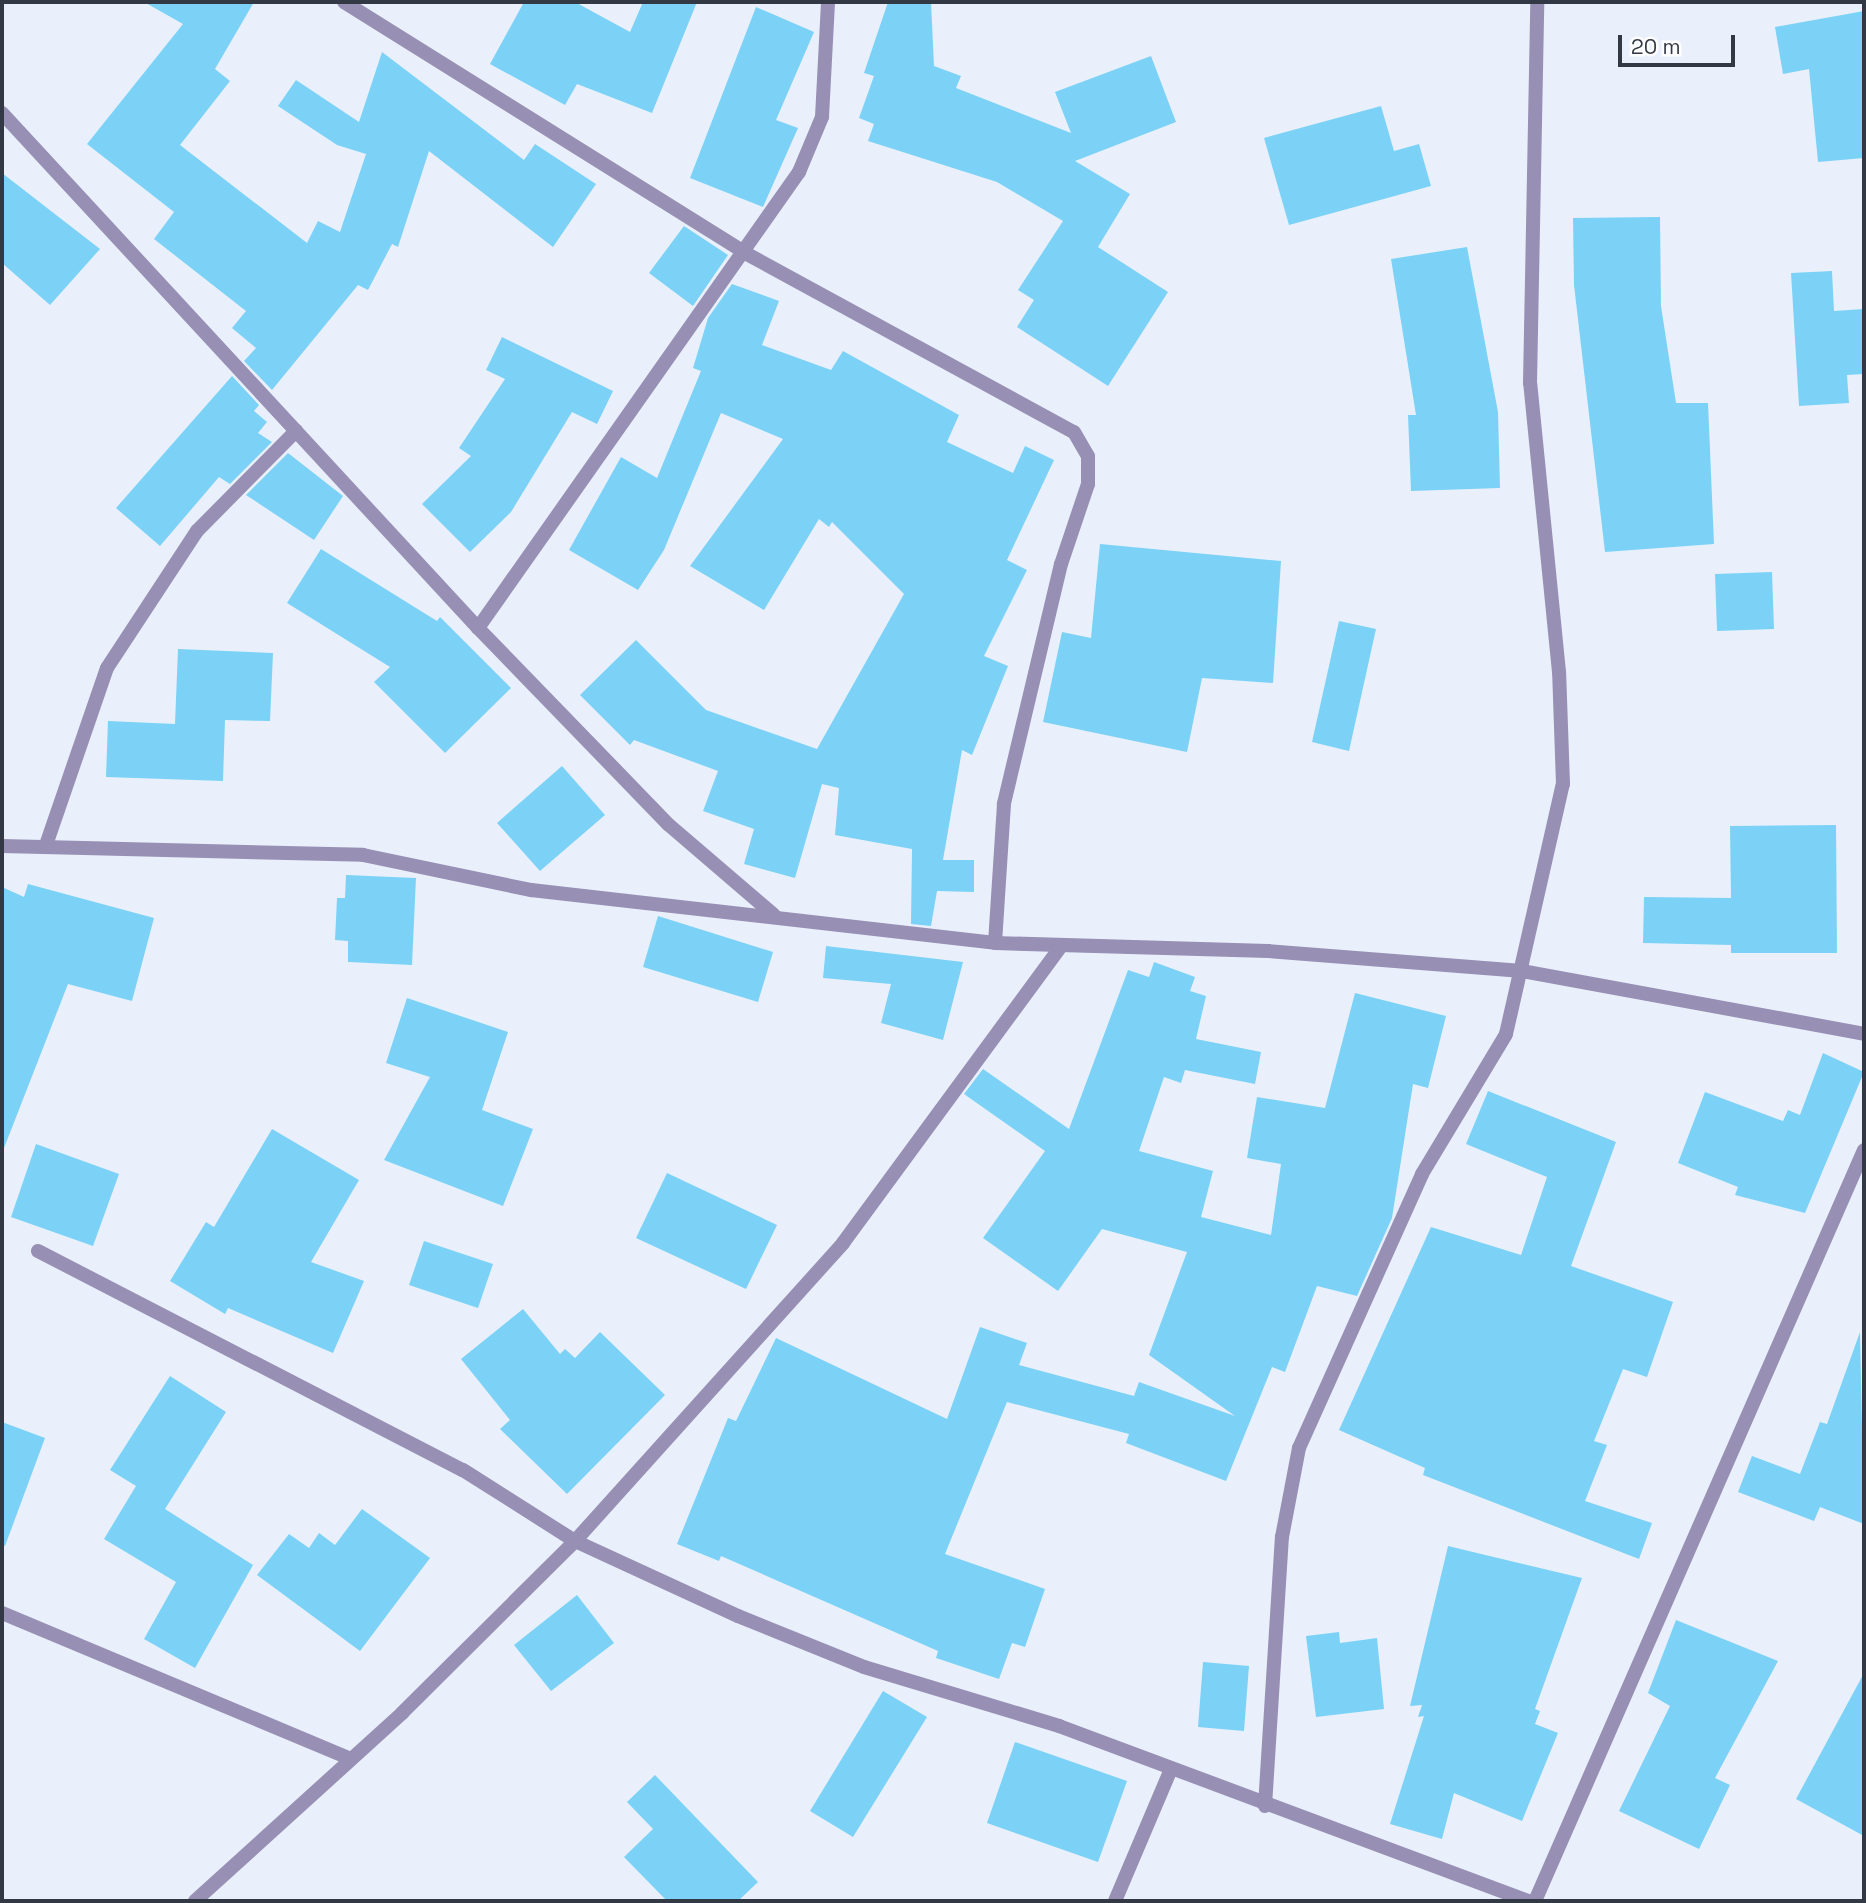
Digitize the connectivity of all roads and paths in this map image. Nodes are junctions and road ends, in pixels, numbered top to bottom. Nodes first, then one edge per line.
1 (344, 2) edge
2 (828, 2) edge
3 (1537, 2) edge
4 (2, 113) edge
5 (747, 254) junction
6 (296, 432) junction
7 (478, 628) junction
8 (46, 845) junction
9 (2, 846) edge
10 (774, 915) junction
11 (995, 943) junction
12 (1059, 949) junction
13 (1522, 971) junction
14 (1864, 1034) edge
15 (1864, 1150) edge
16 (38, 1251) dead end
17 (575, 1541) junction
18 (2, 1613) edge
19 (351, 1759) junction
20 (1171, 1769) junction
21 (1265, 1806) junction
22 (195, 1901) edge
23 (1115, 1901) edge
24 (1528, 1901) edge
25 (1535, 1901) edge

1 - 5 street
2 - 5 street
3 - 13 street
4 - 6 street
5 - 7 street
5 - 11 street
6 - 7 street
6 - 8 street
7 - 10 street
8 - 9 street
8 - 10 street
10 - 11 street
11 - 12 street
12 - 13 street
12 - 17 street
13 - 14 street
13 - 21 street
15 - 25 street
16 - 17 street
17 - 19 street
17 - 20 street
18 - 19 street
19 - 22 street
20 - 21 street
20 - 23 street
21 - 24 street

